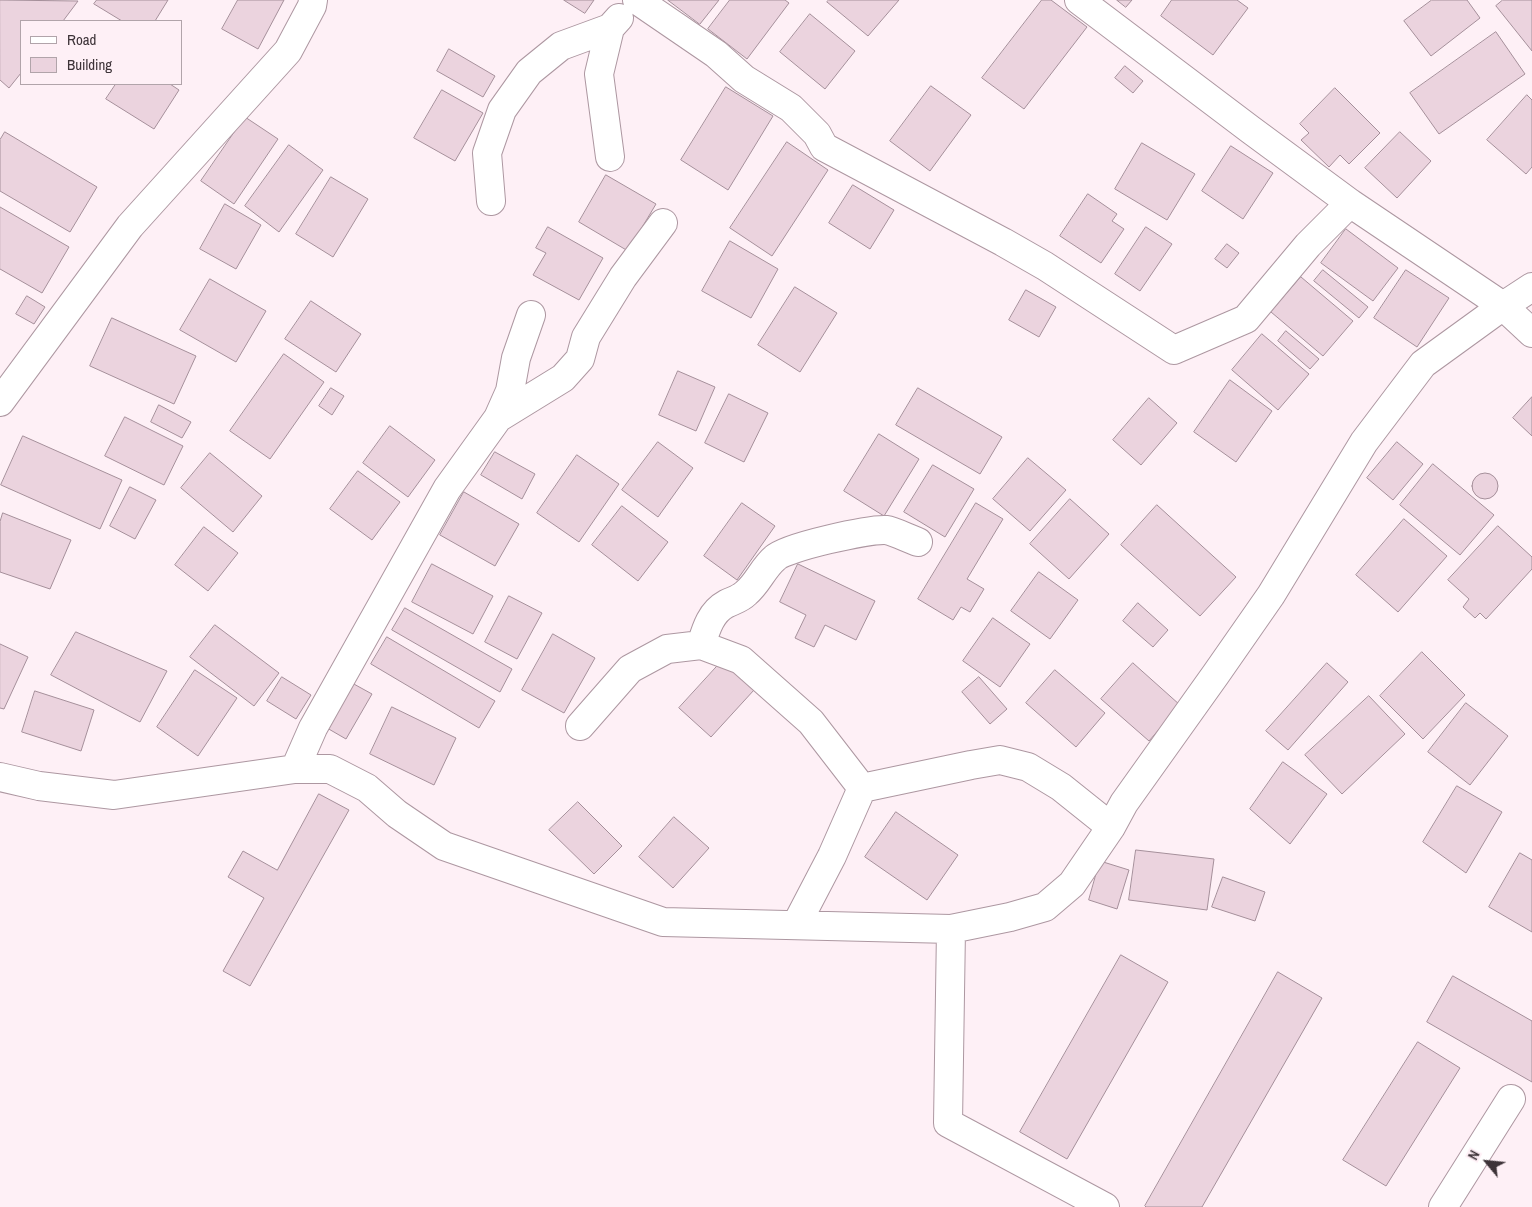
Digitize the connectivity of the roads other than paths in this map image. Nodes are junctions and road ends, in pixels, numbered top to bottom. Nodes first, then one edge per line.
1 (313, 0) edge
2 (636, 0) edge
3 (1079, 0) edge
4 (610, 28) junction
5 (610, 157) dead end
6 (491, 201) dead end
7 (1350, 203) junction
8 (663, 223) dead end
9 (1532, 287) edge
10 (1503, 306) junction
11 (531, 316) dead end
12 (1532, 333) edge
13 (0, 402) edge
14 (498, 418) junction
15 (918, 542) dead end
16 (700, 644) junction
17 (580, 726) dead end
18 (295, 770) junction
19 (0, 777) edge
20 (862, 788) junction
21 (1111, 827) junction
22 (796, 925) junction
23 (951, 929) junction
24 (1511, 1099) dead end
25 (1105, 1207) edge
26 (1443, 1207) edge

1 - 13 street
2 - 4 street
2 - 7 street
3 - 7 street
4 - 5 street
4 - 6 street
7 - 10 street
8 - 14 street
9 - 10 street
10 - 12 street
10 - 21 street
11 - 14 street
14 - 18 street
15 - 16 street
16 - 17 street
16 - 20 street
18 - 19 street
18 - 22 street
20 - 21 street
20 - 22 street
21 - 23 street
22 - 23 street
23 - 25 street
24 - 26 street

